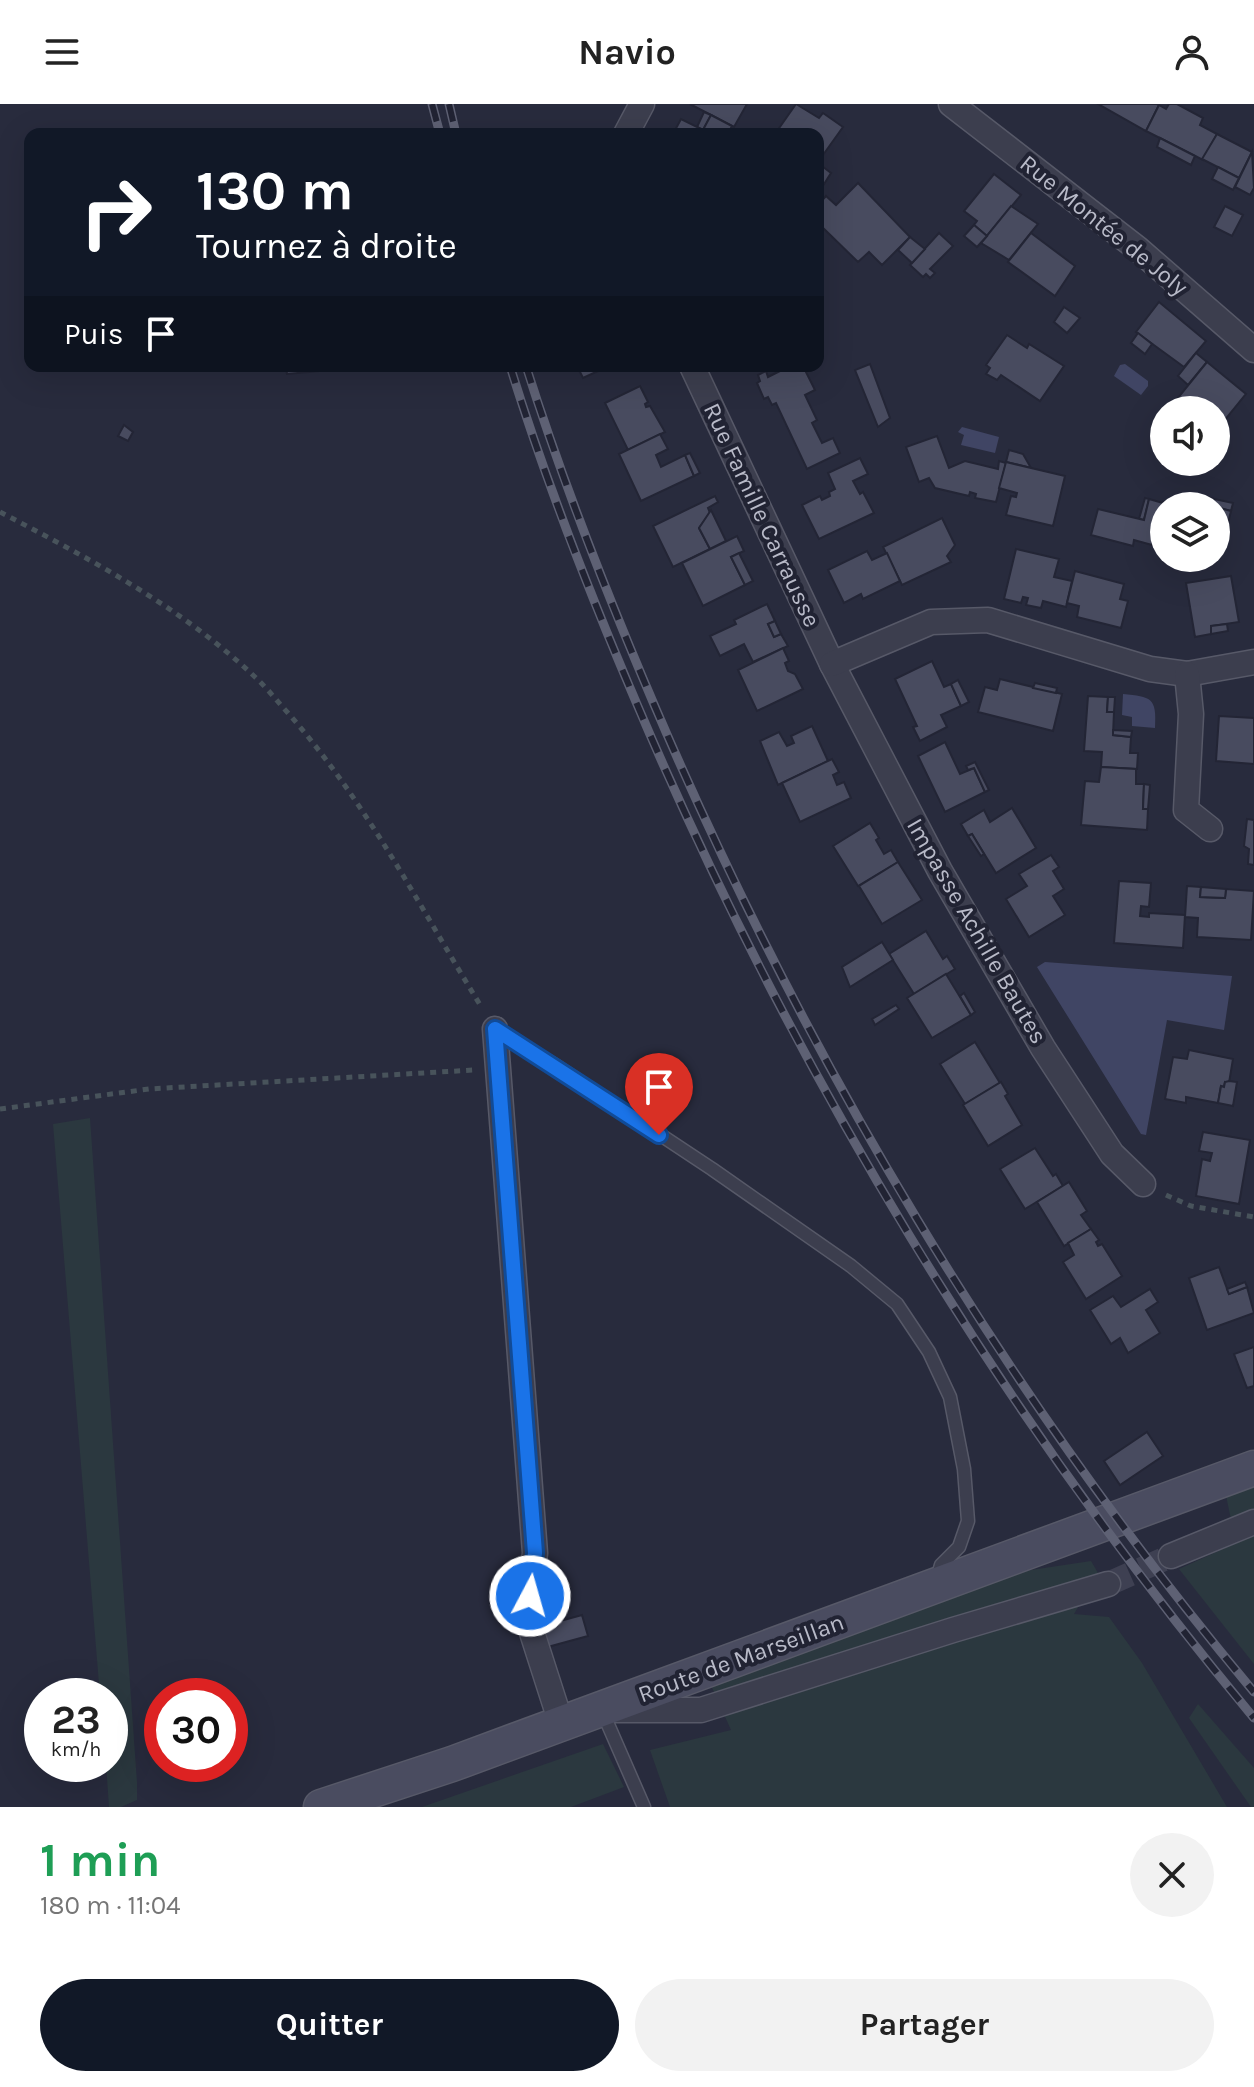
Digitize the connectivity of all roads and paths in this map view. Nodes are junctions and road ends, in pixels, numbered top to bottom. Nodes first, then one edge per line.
1 (642, 104) edge
2 (951, 104) edge
3 (629, 128) edge
4 (1254, 350) edge
5 (695, 372) edge
6 (0, 512) edge
7 (1254, 662) edge
8 (832, 664) junction
9 (1187, 674) junction
10 (1210, 829) dead end
11 (495, 1029) junction
12 (499, 1069) junction
13 (0, 1109) edge
14 (1143, 1184) joint
15 (1254, 1217) edge
16 (1254, 1468) edge
17 (1254, 1522) edge
18 (1171, 1556) tunnel mouth
19 (1108, 1584) tunnel mouth
20 (935, 1585) junction
21 (601, 1710) junction
22 (561, 1723) junction
23 (321, 1807) edge
24 (644, 1807) edge

1 - 3 street
2 - 4 street, Rue Montée de Joly
5 - 8 street, Rue Famille Carrausse
6 - 11 path
7 - 9 street
8 - 9 street
8 - 14 street, Impasse Achille Bautes
9 - 10 street
11 - 12 street
11 - 20 lane
12 - 13 path
12 - 22 street
14 - 15 path
16 - 20 main road, Route de Marseillan
17 - 18 street
19 - 21 street
20 - 21 main road, Route de Marseillan
21 - 22 main road, Route de Marseillan
21 - 24 lane
22 - 23 main road, Route de Marseillan

